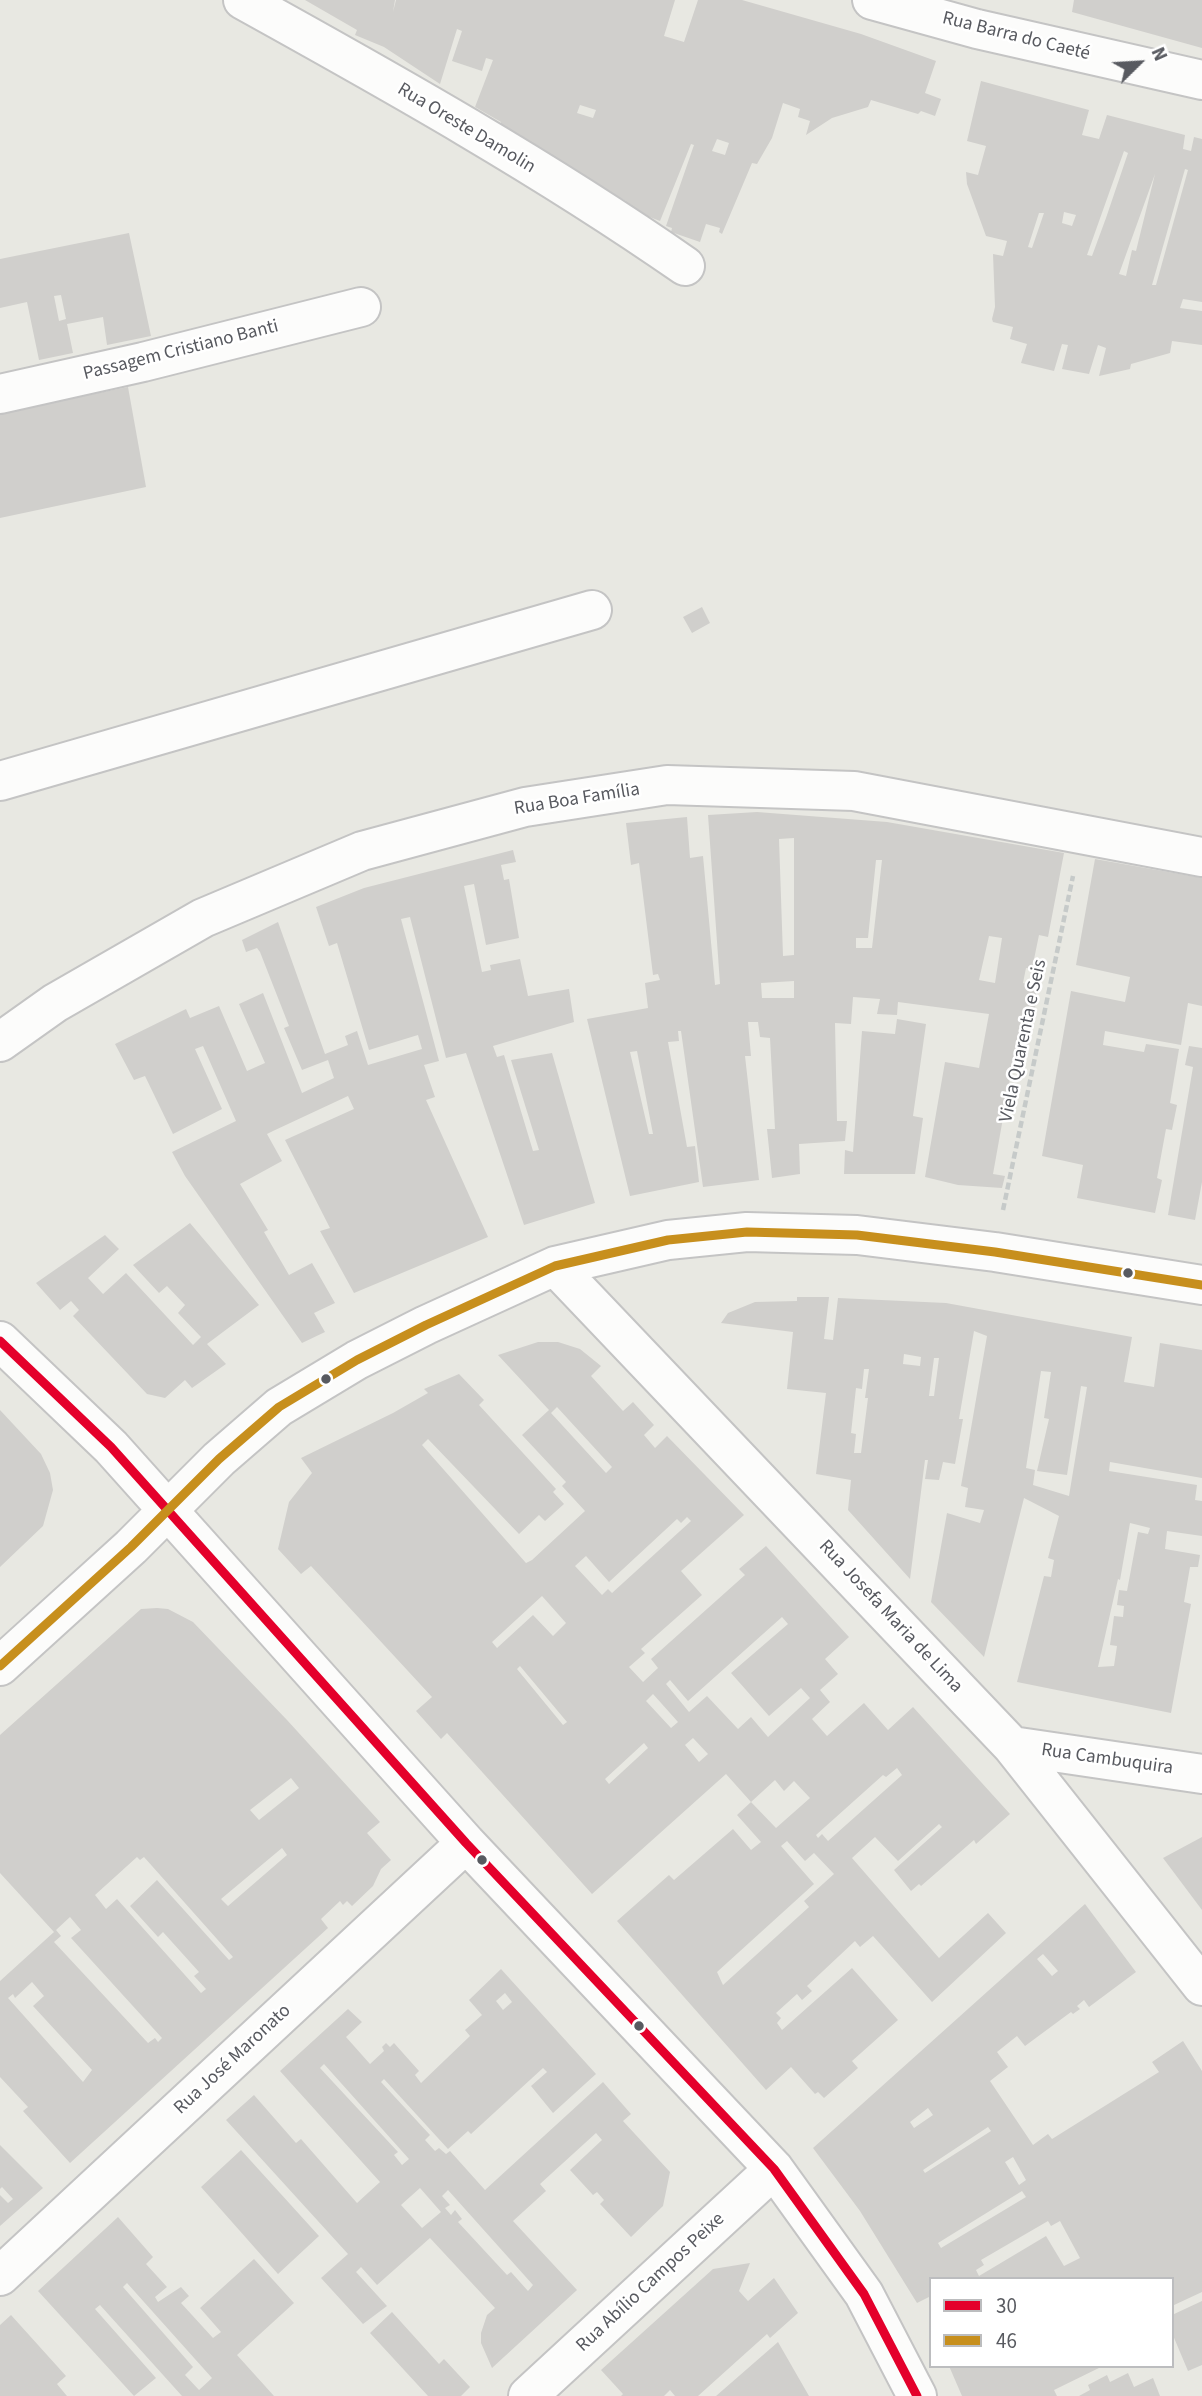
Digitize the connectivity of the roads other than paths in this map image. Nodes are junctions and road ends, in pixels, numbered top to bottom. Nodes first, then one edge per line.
1 (243, 0) edge
2 (872, 0) edge
3 (1202, 80) edge
4 (685, 266) dead end
5 (361, 307) dead end
6 (0, 394) edge
7 (592, 610) dead end
8 (0, 781) edge
9 (1202, 858) edge
10 (0, 1042) edge
11 (555, 1266) junction
12 (1202, 1285) edge
13 (0, 1340) edge
14 (166, 1510) junction
15 (0, 1666) edge
16 (1012, 1746) junction
17 (1202, 1774) edge
18 (466, 1843) junction
19 (1202, 1986) edge
20 (774, 2169) junction
21 (0, 2276) edge
22 (528, 2396) edge
23 (917, 2396) edge

1 - 4 street, Rua Oreste Damolin
2 - 3 street, Rua Barra do Caeté
5 - 6 street, Passagem Cristiano Banti
7 - 8 street
9 - 10 street, Rua Boa Família
11 - 12 street
11 - 14 street
11 - 16 street, Rua Josefa Maria de Lima
13 - 14 street
14 - 15 street
14 - 18 street
16 - 17 street, Rua Cambuquira
16 - 19 street, Rua Josefa Maria de Lima
18 - 20 street
18 - 21 street, Rua José Maronato
20 - 22 street, Rua Abílio Campos Peixe
20 - 23 street

